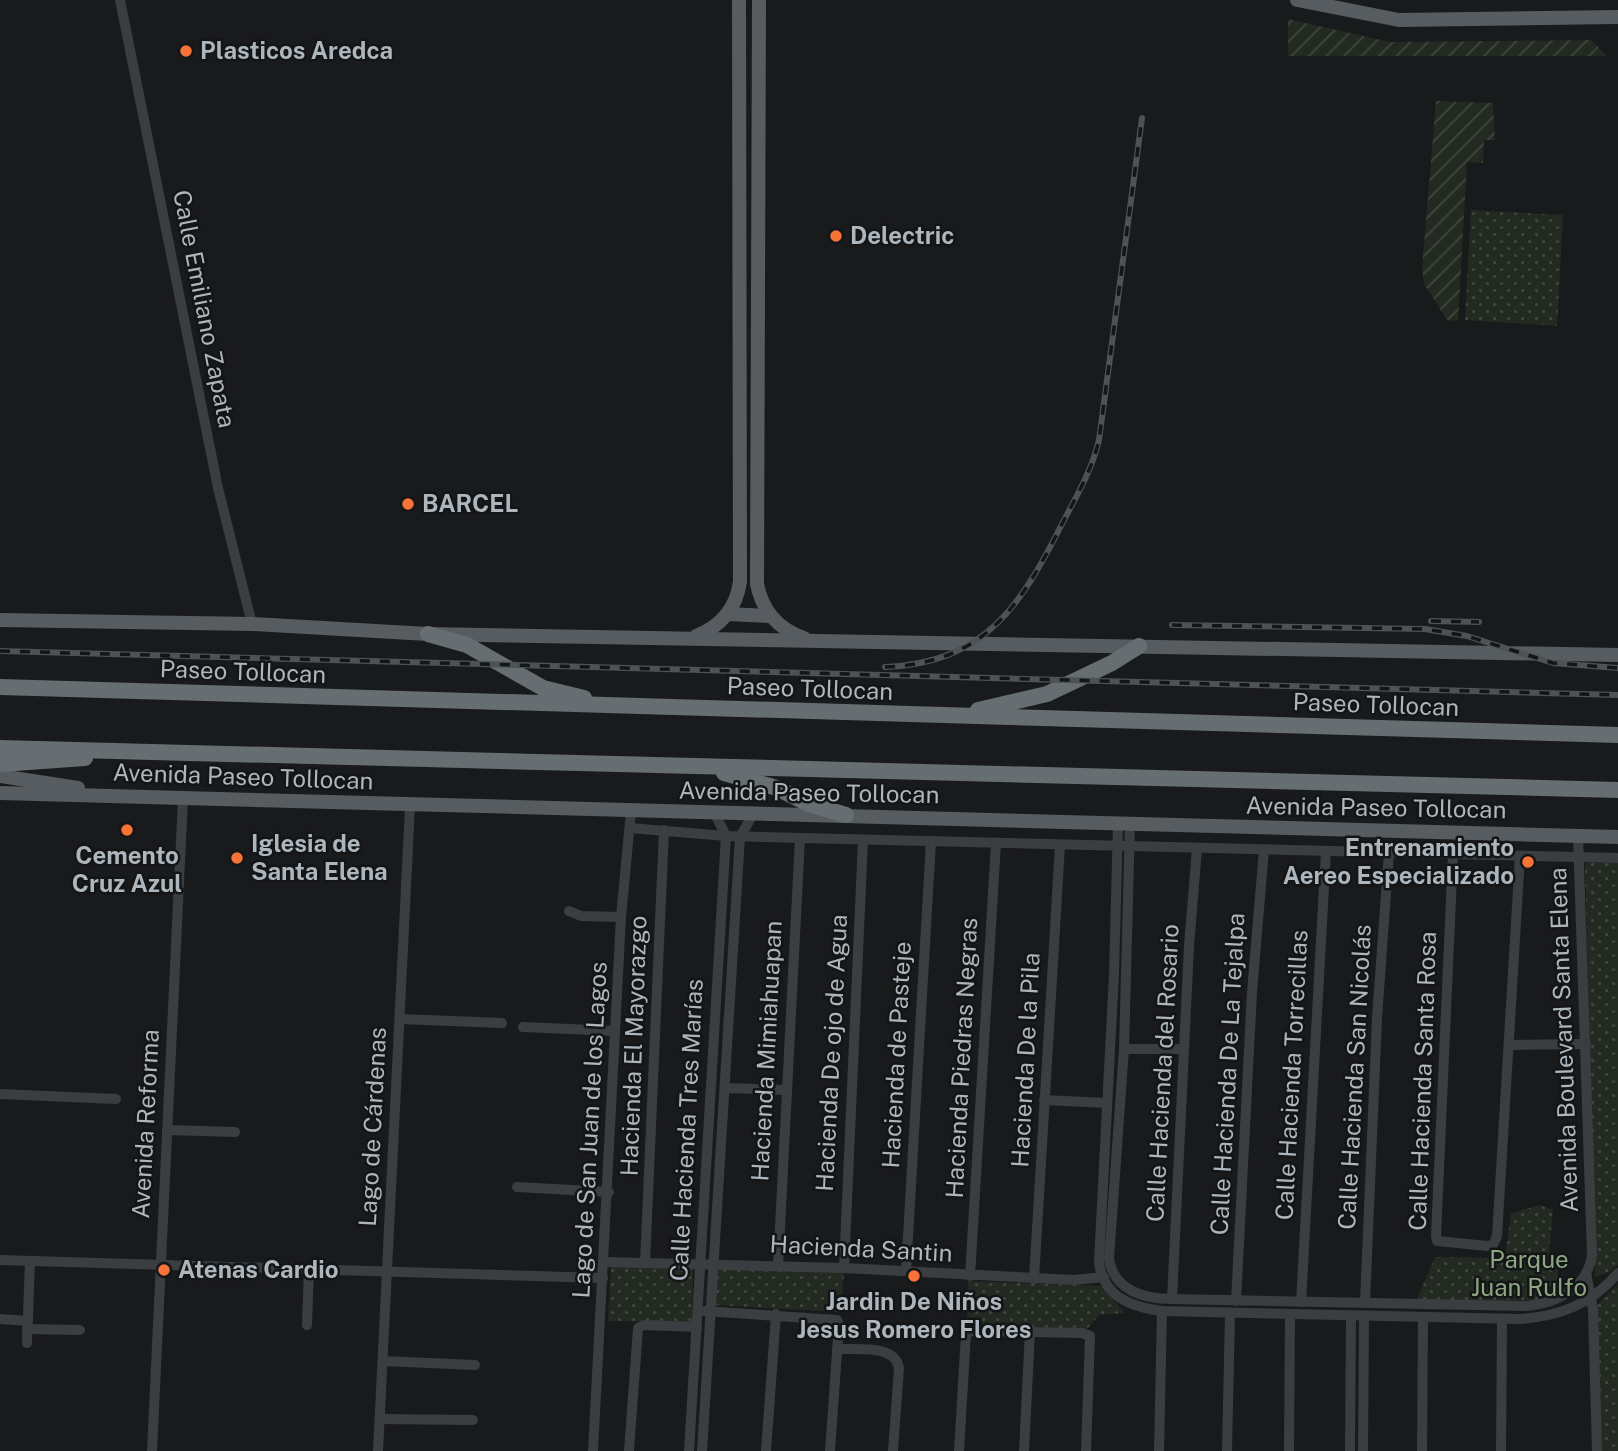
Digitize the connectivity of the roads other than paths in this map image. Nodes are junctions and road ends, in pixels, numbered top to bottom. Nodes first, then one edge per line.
1 (120, 0) edge
2 (739, 0) edge
3 (759, 0) edge
4 (1297, 0) edge
5 (1618, 17) edge
6 (741, 242) junction
7 (759, 244) junction
8 (741, 409) junction
9 (757, 410) junction
10 (741, 491) junction
11 (756, 491) junction
12 (727, 614) junction
13 (770, 616) junction
14 (0, 620) edge
15 (251, 624) junction
16 (428, 634) junction
17 (684, 639) junction
18 (808, 640) junction
19 (1139, 646) junction
20 (1618, 655) edge
21 (0, 687) edge
22 (605, 706) junction
23 (953, 716) junction
24 (1618, 734) edge
25 (0, 748) edge
26 (104, 751) junction
27 (0, 764) edge
28 (694, 766) junction
29 (0, 776) edge
30 (1618, 790) edge
31 (0, 793) edge
32 (113, 795) junction
33 (183, 799) junction
34 (410, 806) junction
35 (631, 811) junction
36 (715, 814) junction
37 (752, 816) junction
38 (846, 816) junction
39 (1124, 824) junction
40 (630, 828) junction
41 (664, 830) junction
42 (726, 836) junction
43 (1578, 836) junction
44 (1598, 836) junction
45 (740, 837) junction
46 (1618, 837) edge
47 (800, 838) junction
48 (863, 840) junction
49 (931, 842) junction
50 (996, 843) junction
51 (1060, 845) junction
52 (1124, 846) junction
53 (1197, 848) junction
54 (1264, 850) junction
55 (1326, 851) junction
56 (1389, 853) junction
57 (1453, 854) junction
58 (1520, 856) junction
59 (1578, 857) junction
60 (1597, 858) junction
61 (1618, 858) edge
62 (569, 911) dead end
63 (621, 918) junction
64 (1120, 974) junction
65 (717, 993) junction
66 (730, 994) junction
67 (400, 1019) junction
68 (502, 1023) dead end
69 (523, 1027) dead end
70 (615, 1031) junction
71 (1586, 1044) junction
72 (1509, 1045) junction
73 (1124, 1049) junction
74 (1184, 1049) junction
75 (724, 1088) junction
76 (785, 1090) junction
77 (0, 1094) edge
78 (116, 1099) dead end
79 (1044, 1100) junction
80 (1107, 1103) junction
81 (167, 1130) junction
82 (235, 1132) dead end
83 (707, 1152) junction
84 (721, 1153) junction
85 (1116, 1154) junction
86 (1103, 1155) junction
87 (517, 1188) dead end
88 (609, 1192) junction
89 (0, 1260) edge
90 (30, 1261) junction
91 (605, 1262) junction
92 (645, 1263) junction
93 (701, 1263) junction
94 (160, 1264) junction
95 (714, 1264) junction
96 (778, 1266) junction
97 (309, 1268) junction
98 (844, 1268) junction
99 (387, 1271) junction
100 (905, 1272) junction
101 (1113, 1272) junction
102 (1587, 1273) junction
103 (1618, 1273) edge
104 (970, 1276) junction
105 (603, 1278) junction
106 (1100, 1278) junction
107 (1034, 1279) junction
108 (1592, 1297) junction
109 (1172, 1299) junction
110 (1236, 1301) junction
111 (1301, 1302) junction
112 (1365, 1303) junction
113 (1455, 1304) junction
114 (1258, 1307) junction
115 (698, 1311) junction
116 (710, 1311) junction
117 (1162, 1311) junction
118 (1230, 1313) junction
119 (776, 1314) junction
120 (1290, 1314) junction
121 (1351, 1316) junction
122 (1364, 1317) junction
123 (1423, 1317) junction
124 (1455, 1318) junction
125 (0, 1319) edge
126 (1502, 1319) junction
127 (27, 1325) junction
128 (307, 1325) dead end
129 (697, 1327) junction
130 (80, 1330) dead end
131 (1030, 1331) junction
132 (27, 1343) dead end
133 (837, 1349) junction
134 (383, 1361) junction
135 (475, 1365) dead end
136 (380, 1419) junction
137 (473, 1420) dead end
138 (1363, 1446) edge
139 (1350, 1447) edge
140 (152, 1451) edge
141 (379, 1451) edge
142 (593, 1451) edge
143 (629, 1451) edge
144 (690, 1451) edge
145 (702, 1451) edge
146 (766, 1451) edge
147 (830, 1451) edge
148 (894, 1451) edge
149 (959, 1451) edge
150 (1024, 1451) edge
151 (1086, 1451) edge
152 (1159, 1451) edge
153 (1227, 1451) edge
154 (1289, 1451) edge
155 (1422, 1451) edge
156 (1501, 1451) edge
157 (1597, 1451) edge

1 - 15 street, Calle Emiliano Zapata
2 - 6 main road
3 - 7 main road
4 - 5 main road
6 - 7 street
6 - 8 main road
7 - 9 main road
8 - 9 street
8 - 10 main road
9 - 11 main road
10 - 11 street
10 - 12 main road
11 - 13 main road
12 - 13 main road
12 - 17 main road
13 - 18 main road
14 - 15 main road
15 - 16 main road
16 - 17 main road
16 - 22 highway
17 - 18 main road
18 - 19 main road
19 - 20 main road
19 - 23 highway
21 - 22 highway, Paseo Tollocan
22 - 23 highway, Paseo Tollocan
23 - 24 highway, Paseo Tollocan
25 - 26 highway
26 - 27 highway
26 - 28 highway
28 - 30 highway
28 - 38 highway
29 - 32 main road
31 - 32 main road, Avenida Paseo Tollocan
32 - 33 main road, Avenida Paseo Tollocan
33 - 34 main road, Avenida Paseo Tollocan
33 - 81 street, Avenida Reforma
34 - 35 main road, Avenida Paseo Tollocan
34 - 67 street, Lago de Cárdenas
35 - 36 main road, Avenida Paseo Tollocan
35 - 40 street, Lago de San Juan de los Lagos
36 - 37 main road, Avenida Paseo Tollocan
36 - 42 street, Calle Hacienda Tres Marías
37 - 38 main road, Avenida Paseo Tollocan
37 - 45 street, Calle Hacienda Tres Marías
38 - 39 main road, Avenida Paseo Tollocan
39 - 43 main road, Avenida Paseo Tollocan
39 - 52 street
40 - 41 street
40 - 63 street, Lago de San Juan de los Lagos
41 - 42 street
41 - 92 street, Hacienda El Mayorazgo
42 - 45 street
42 - 65 street, Calle Hacienda Tres Marías
43 - 44 main road, Avenida Paseo Tollocan
43 - 59 street, Avenida Boulevard Santa Elena
44 - 46 main road, Avenida Paseo Tollocan
44 - 60 street
45 - 47 street
45 - 66 street, Calle Hacienda Tres Marías
47 - 48 street
47 - 76 street, Hacienda Mimiahuapan
48 - 49 street
48 - 98 street, Hacienda De ojo de Agua
49 - 50 street
49 - 100 street, Hacienda de Pasteje
50 - 51 street
50 - 104 street, Hacienda Piedras Negras
51 - 52 street
51 - 79 street, Hacienda De la Pila
52 - 53 street
52 - 64 street
53 - 54 street
53 - 74 street, Calle Hacienda del Rosario
54 - 55 street
54 - 110 street, Calle Hacienda De La Tejalpa
55 - 56 street
55 - 111 street, Calle Hacienda Torrecillas
56 - 57 street
56 - 112 street, Calle Hacienda San Nicolás
57 - 58 street
57 - 72 street, Calle Hacienda Santa Rosa
58 - 59 street
58 - 72 street, Calle Hacienda Santa Rosa
59 - 60 street
59 - 71 street, Avenida Boulevard Santa Elena
60 - 61 street
62 - 63 street
63 - 70 street, Lago de San Juan de los Lagos
64 - 73 street
64 - 80 street
65 - 66 street
65 - 83 street, Calle Hacienda Tres Marías
66 - 75 street, Calle Hacienda Tres Marías
67 - 68 street
67 - 99 street, Lago de Cárdenas
69 - 70 street
70 - 88 street, Lago de San Juan de los Lagos
71 - 72 street
71 - 102 street, Avenida Boulevard Santa Elena
73 - 74 street
73 - 85 street
74 - 109 street, Calle Hacienda del Rosario
75 - 76 street
75 - 84 street, Calle Hacienda Tres Marías
76 - 96 street, Hacienda Mimiahuapan
77 - 78 street
79 - 80 street
79 - 107 street, Hacienda De la Pila
80 - 86 street
81 - 82 street
81 - 94 street, Avenida Reforma
83 - 84 street
83 - 93 street, Calle Hacienda Tres Marías
84 - 95 street, Calle Hacienda Tres Marías
85 - 86 street
85 - 101 street
86 - 106 street
87 - 88 street
88 - 91 street, Lago de San Juan de los Lagos
89 - 90 street
90 - 94 street
90 - 127 street
91 - 92 street, Hacienda Santin
91 - 105 street, Lago de San Juan de los Lagos
92 - 93 street, Hacienda Santin
93 - 95 street, Hacienda Santin
93 - 115 street, Calle Hacienda Tres Marías
94 - 97 street
94 - 140 street, Avenida Reforma
95 - 96 street, Hacienda Santin
95 - 116 street, Calle Hacienda Tres Marías
96 - 98 street, Hacienda Santin
97 - 99 street
97 - 128 street
98 - 100 street, Hacienda Santin
99 - 105 street
99 - 134 street, Lago de Cárdenas
100 - 104 street, Hacienda Santin
101 - 106 street, Hacienda Santin
101 - 109 street
102 - 108 street, Avenida Boulevard Santa Elena
102 - 113 street
103 - 108 street
104 - 107 street, Hacienda Santin
105 - 142 street, Lago de San Juan de los Lagos
106 - 107 street, Hacienda Santin
106 - 117 street
108 - 126 street
108 - 157 street, Avenida Boulevard Santa Elena
109 - 110 street
110 - 114 street
111 - 112 street
111 - 114 street
112 - 113 street
113 - 124 street
114 - 118 street
114 - 120 street
115 - 116 street
115 - 129 street, Calle Hacienda Tres Marías
116 - 119 street
116 - 145 street, Calle Hacienda Tres Marías
117 - 118 street
117 - 152 street
118 - 153 street
119 - 133 street
119 - 146 street
120 - 121 street
120 - 154 street
121 - 122 street
121 - 139 street
122 - 123 street
122 - 138 street
123 - 124 street
123 - 155 street
124 - 126 street
125 - 127 street
126 - 156 street
127 - 130 street
127 - 132 street
129 - 143 street
129 - 144 street, Calle Hacienda Tres Marías
131 - 149 street
131 - 150 street
131 - 151 street
133 - 147 street
133 - 148 street
134 - 135 street
134 - 136 street, Lago de Cárdenas
136 - 137 street
136 - 141 street, Lago de Cárdenas
138 - 139 street

